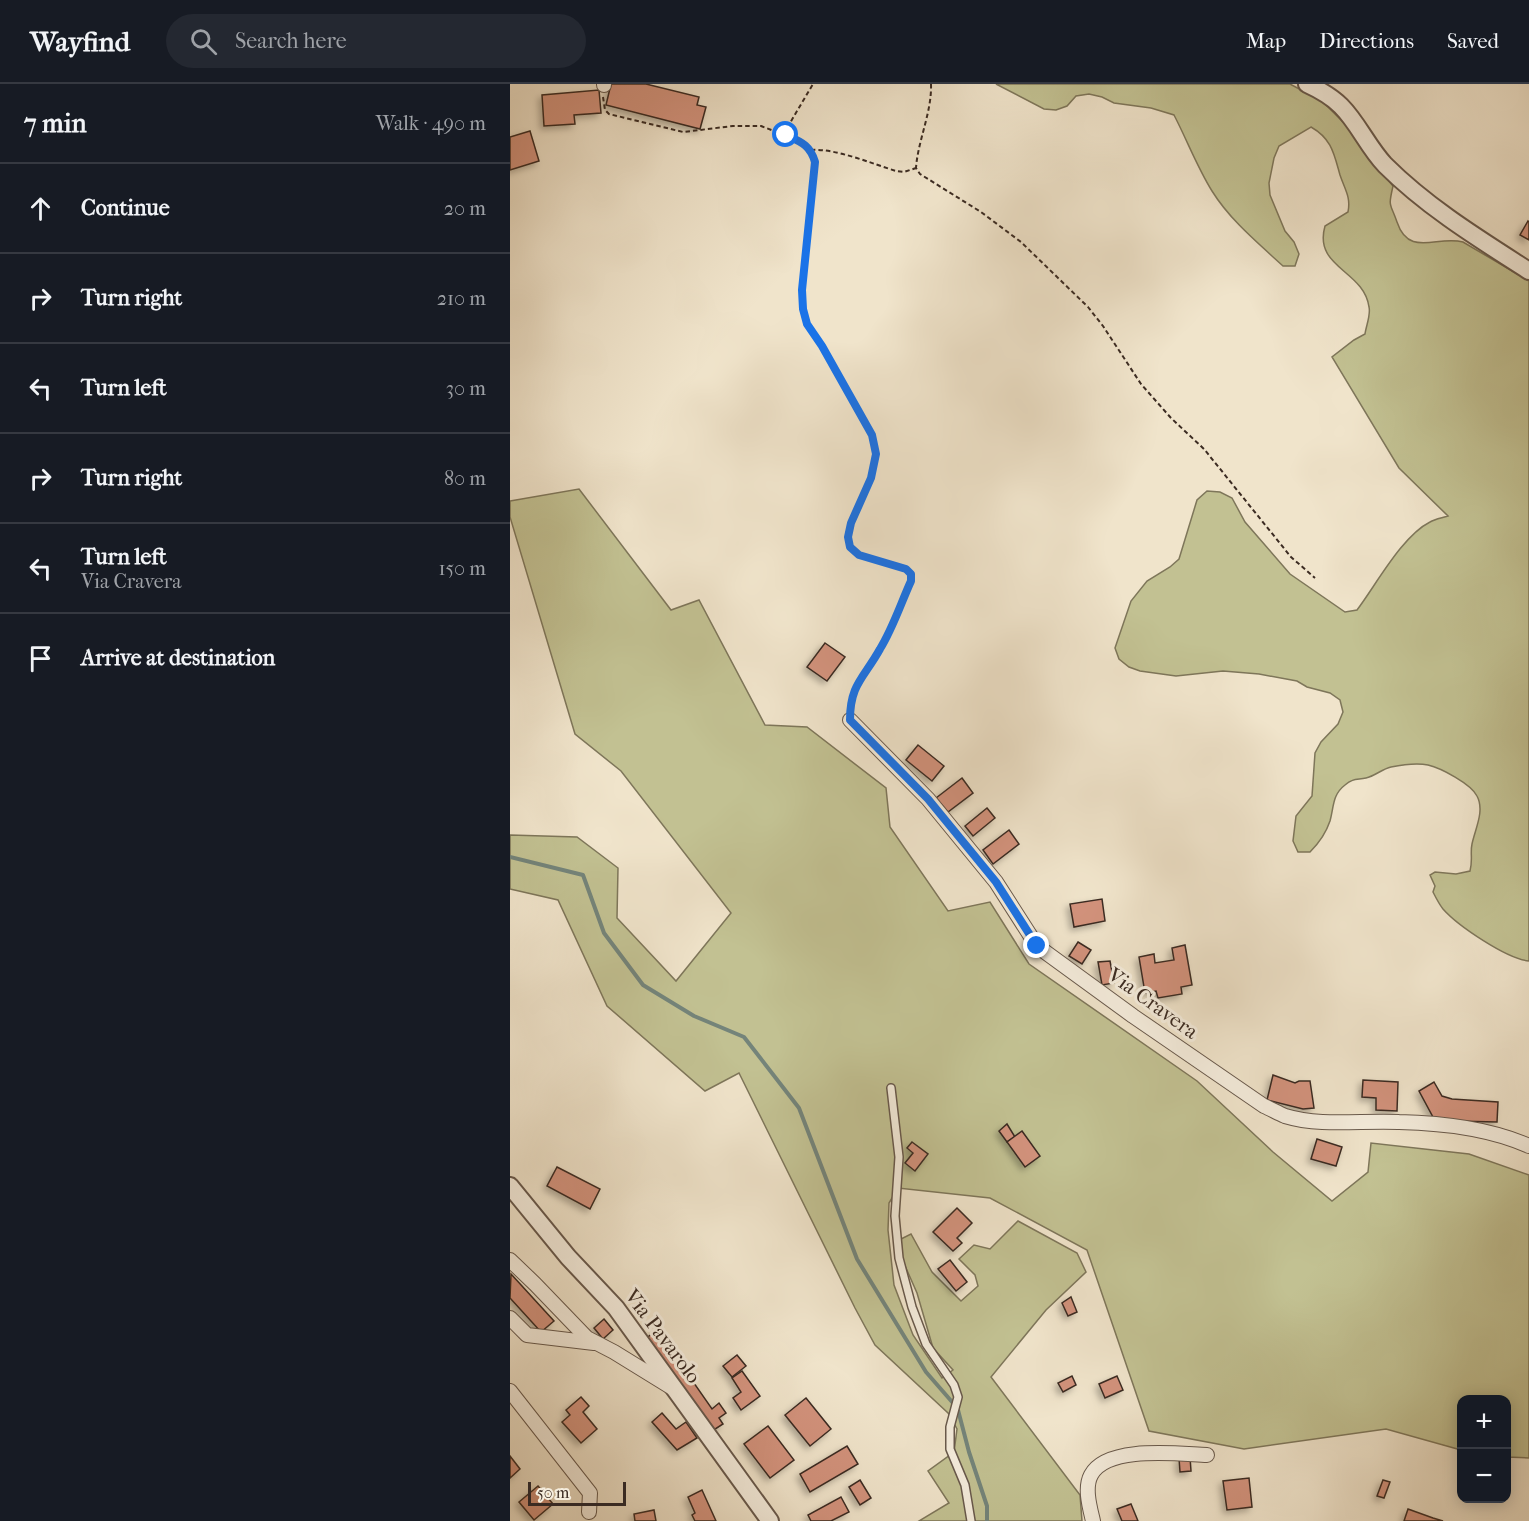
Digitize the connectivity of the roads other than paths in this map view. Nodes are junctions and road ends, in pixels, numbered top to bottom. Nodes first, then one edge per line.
1 (1307, 84) edge
2 (1529, 271) edge
3 (850, 720) road end
4 (891, 1088) dead end
5 (1529, 1146) edge
6 (510, 1186) edge
7 (510, 1260) edge
8 (510, 1318) edge
9 (599, 1344) junction
10 (510, 1390) edge
11 (676, 1390) junction
12 (1207, 1455) dead end
13 (589, 1512) dead end
14 (770, 1521) edge
15 (971, 1521) edge
16 (1093, 1521) edge

1 - 2 street
3 - 5 street, Via Cravera
4 - 15 lane
6 - 11 street, Via Pavarolo
7 - 9 street
8 - 9 street
9 - 11 street
10 - 13 street
11 - 14 street, Via Pavarolo
12 - 16 street

